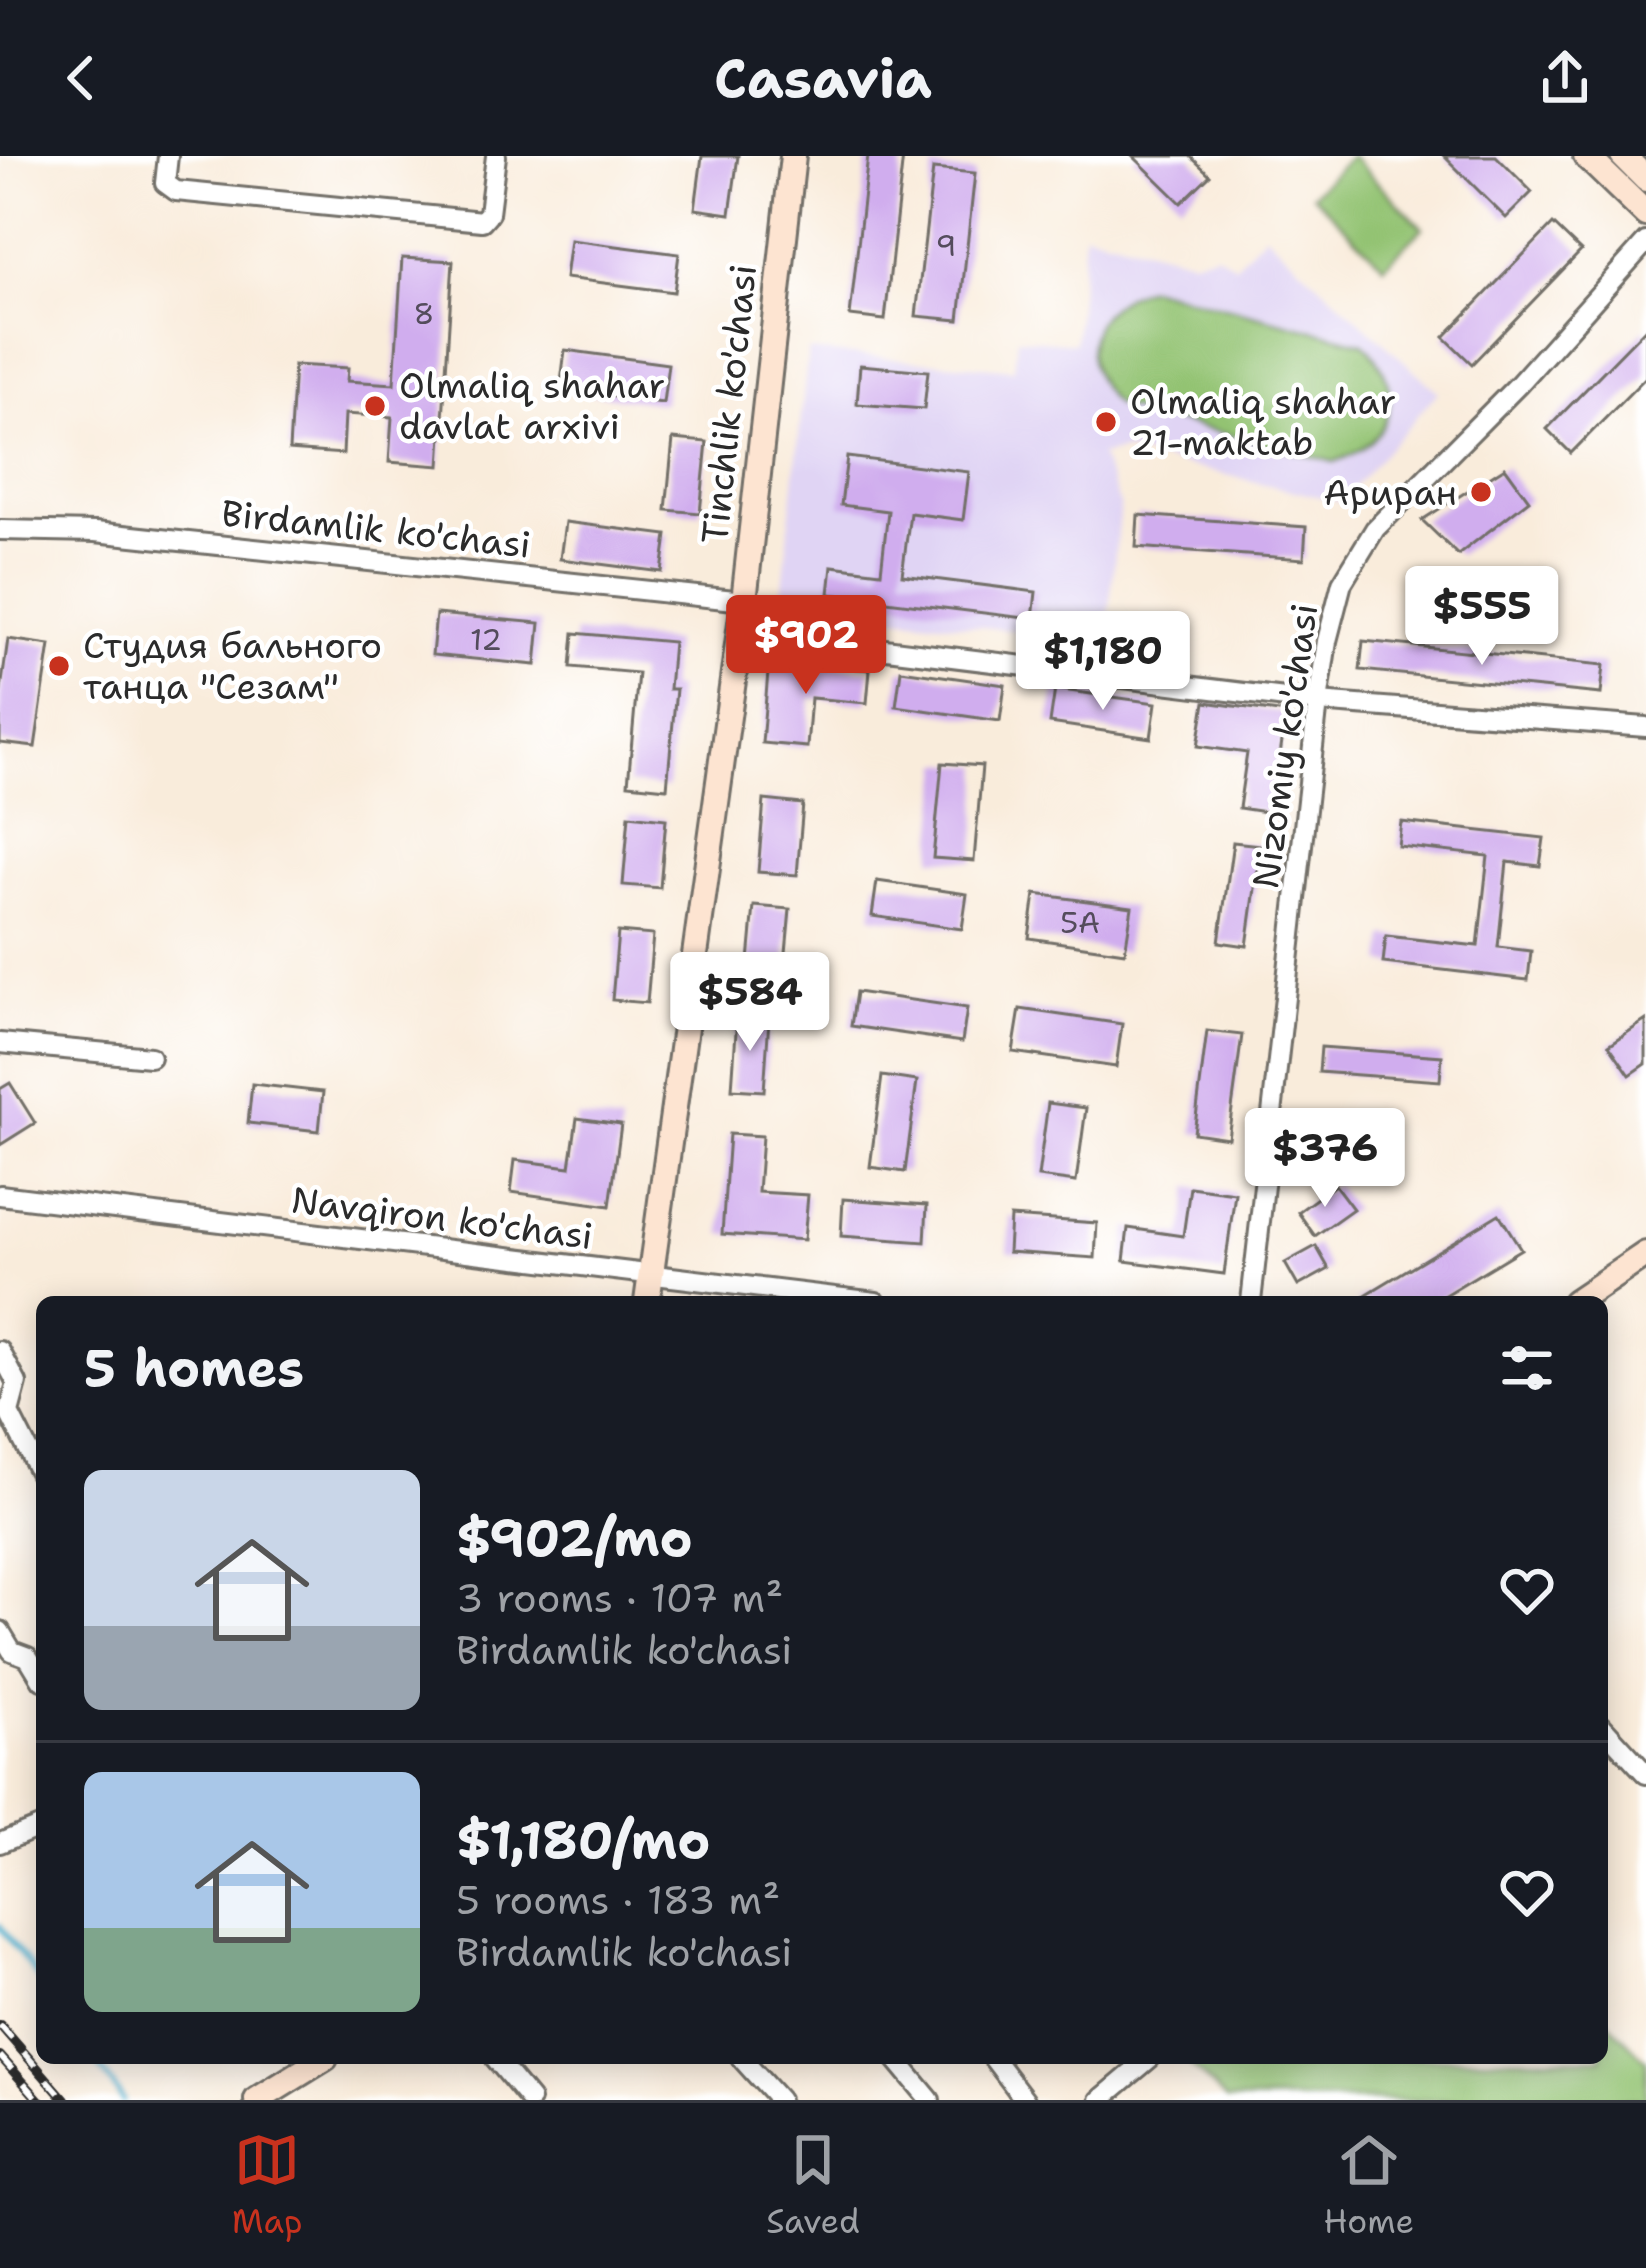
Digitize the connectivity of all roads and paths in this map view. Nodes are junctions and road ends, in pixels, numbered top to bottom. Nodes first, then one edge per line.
1 (168, 156) edge
2 (496, 156) edge
3 (793, 156) edge
4 (1586, 156) edge
5 (1623, 156) edge
6 (1646, 178) edge
7 (1646, 214) edge
8 (1646, 242) edge
9 (0, 530) edge
10 (744, 602) junction
11 (739, 632) junction
12 (1318, 702) junction
13 (1646, 728) edge
14 (0, 1042) edge
15 (150, 1057) dead end
16 (0, 1195) edge
17 (1646, 1254) edge
18 (650, 1290) edge
19 (763, 1296) edge
20 (1252, 1296) edge
21 (1584, 1296) edge
22 (0, 1351) edge
23 (36, 1467) edge
24 (0, 1631) edge
25 (35, 1653) edge
26 (1608, 1732) edge
27 (1644, 1768) edge
28 (36, 1828) edge
29 (0, 1843) edge
30 (316, 2064) edge
31 (500, 2064) edge
32 (746, 2064) edge
33 (900, 2064) edge
34 (998, 2064) edge
35 (1143, 2064) edge
36 (257, 2100) edge
37 (530, 2100) edge
38 (779, 2100) edge
39 (930, 2100) edge
40 (1025, 2100) edge
41 (1100, 2100) edge

1 - 2 street
3 - 10 main road, Tinchlik ko'chasi
4 - 7 main road
5 - 6 main road
8 - 12 street, Nizomiy ko'chasi
9 - 10 street, Birdamlik ko'chasi
10 - 11 main road, Tinchlik ko'chasi
11 - 12 street
11 - 18 main road, Tinchlik ko'chasi
12 - 13 street
12 - 20 street, Nizomiy ko'chasi
14 - 15 street
16 - 18 street, Navqiron ko'chasi
17 - 21 main road
18 - 19 street, Navqiron ko'chasi
22 - 23 street
24 - 25 street
26 - 27 street
28 - 29 street
30 - 36 main road
31 - 37 street
32 - 38 street
33 - 39 street
34 - 40 street
35 - 41 street

